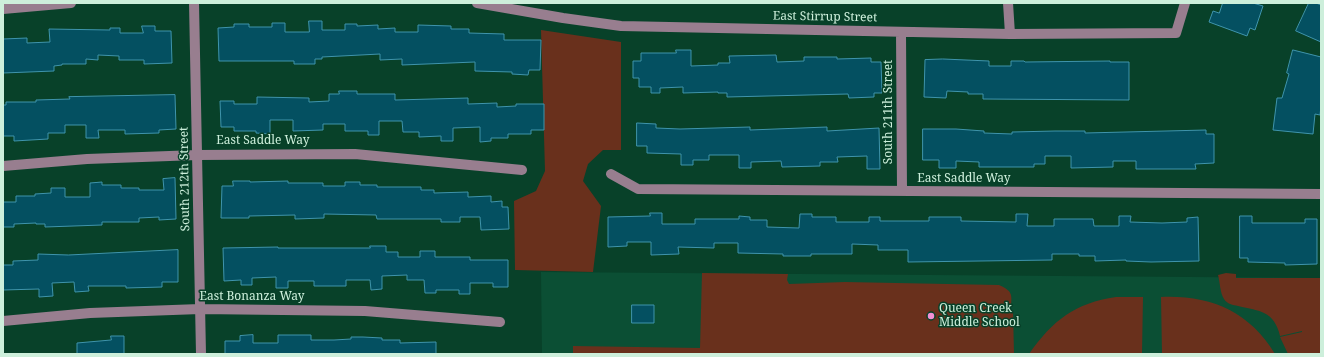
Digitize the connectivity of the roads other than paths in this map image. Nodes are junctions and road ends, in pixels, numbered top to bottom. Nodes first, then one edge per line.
1 (71, 3) edge
2 (194, 3) edge
3 (477, 3) edge
4 (1008, 3) edge
5 (1185, 3) edge
6 (3, 9) edge
7 (901, 32) junction
8 (1010, 34) junction
9 (197, 155) junction
10 (3, 166) edge
11 (522, 170) dead end
12 (611, 174) dead end
13 (902, 191) junction
14 (1321, 194) edge
15 (200, 309) junction
16 (3, 321) edge
17 (500, 322) dead end
18 (201, 354) edge

1 - 6 street
2 - 9 street, South 212th Street
3 - 7 street, East Stirrup Street
4 - 8 street
5 - 8 street, East Stirrup Street
7 - 8 street, East Stirrup Street
7 - 13 street, South 211th Street
9 - 10 street, East Saddle Way
9 - 11 street, East Saddle Way
9 - 15 street, South 212th Street
12 - 13 street, East Saddle Way
13 - 14 street, East Saddle Way
15 - 16 street, East Bonanza Way
15 - 17 street, East Bonanza Way
15 - 18 street, South 212th Street

